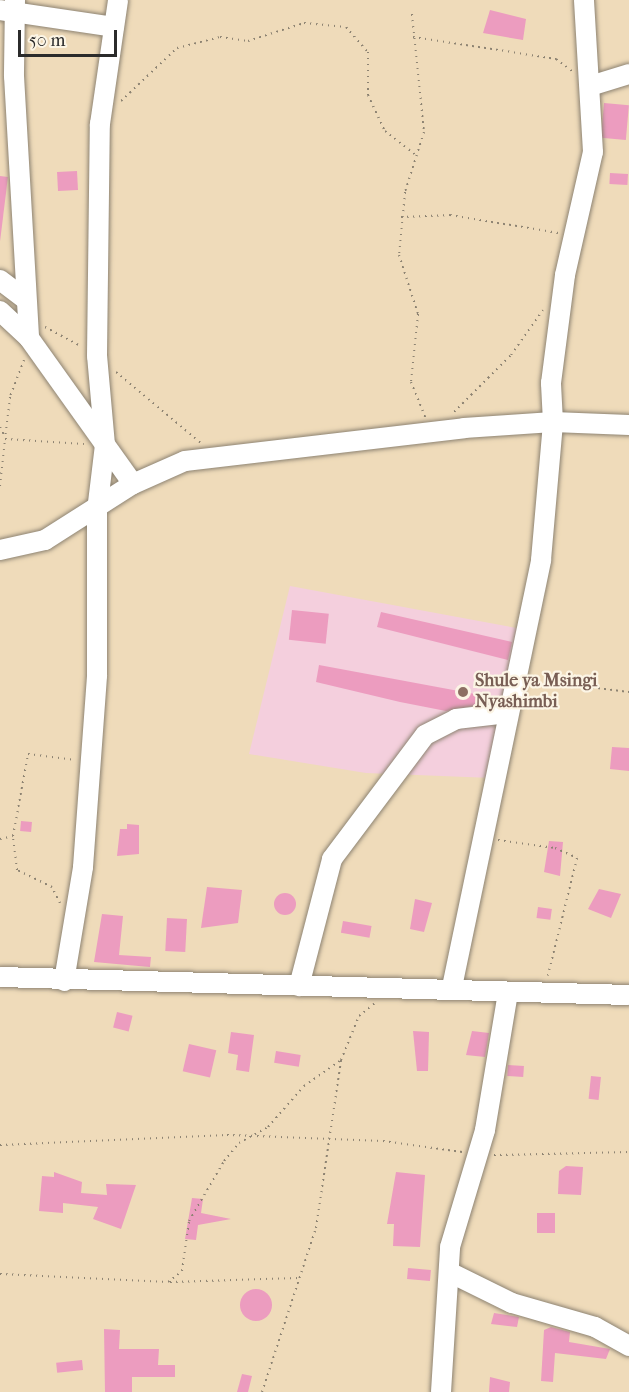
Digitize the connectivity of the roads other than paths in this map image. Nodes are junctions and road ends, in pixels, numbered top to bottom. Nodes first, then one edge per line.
1 (118, 0) edge
2 (584, 0) edge
3 (10, 8) edge
4 (114, 27) junction
5 (629, 74) edge
6 (590, 86) junction
7 (0, 280) edge
8 (25, 298) junction
9 (0, 311) edge
10 (28, 328) junction
11 (553, 422) junction
12 (629, 425) edge
13 (105, 445) junction
14 (133, 483) junction
15 (97, 511) junction
16 (0, 550) edge
17 (508, 713) junction
18 (0, 977) edge
19 (63, 981) junction
20 (298, 986) junction
21 (452, 987) junction
22 (507, 992) junction
23 (629, 995) edge
24 (449, 1272) junction
25 (629, 1346) edge
26 (441, 1392) edge

1 - 4 street
2 - 6 street
3 - 4 street
3 - 8 street
4 - 13 street
5 - 6 street
6 - 11 street
7 - 8 street
8 - 10 street
9 - 10 street
10 - 13 street
11 - 12 street
11 - 14 street
11 - 17 street
13 - 14 street
13 - 15 street
14 - 15 street
15 - 16 street
15 - 19 street
17 - 20 street
17 - 21 street
18 - 19 street
19 - 20 street
20 - 21 street
21 - 22 street
22 - 23 street
22 - 24 street
24 - 25 street
24 - 26 street

